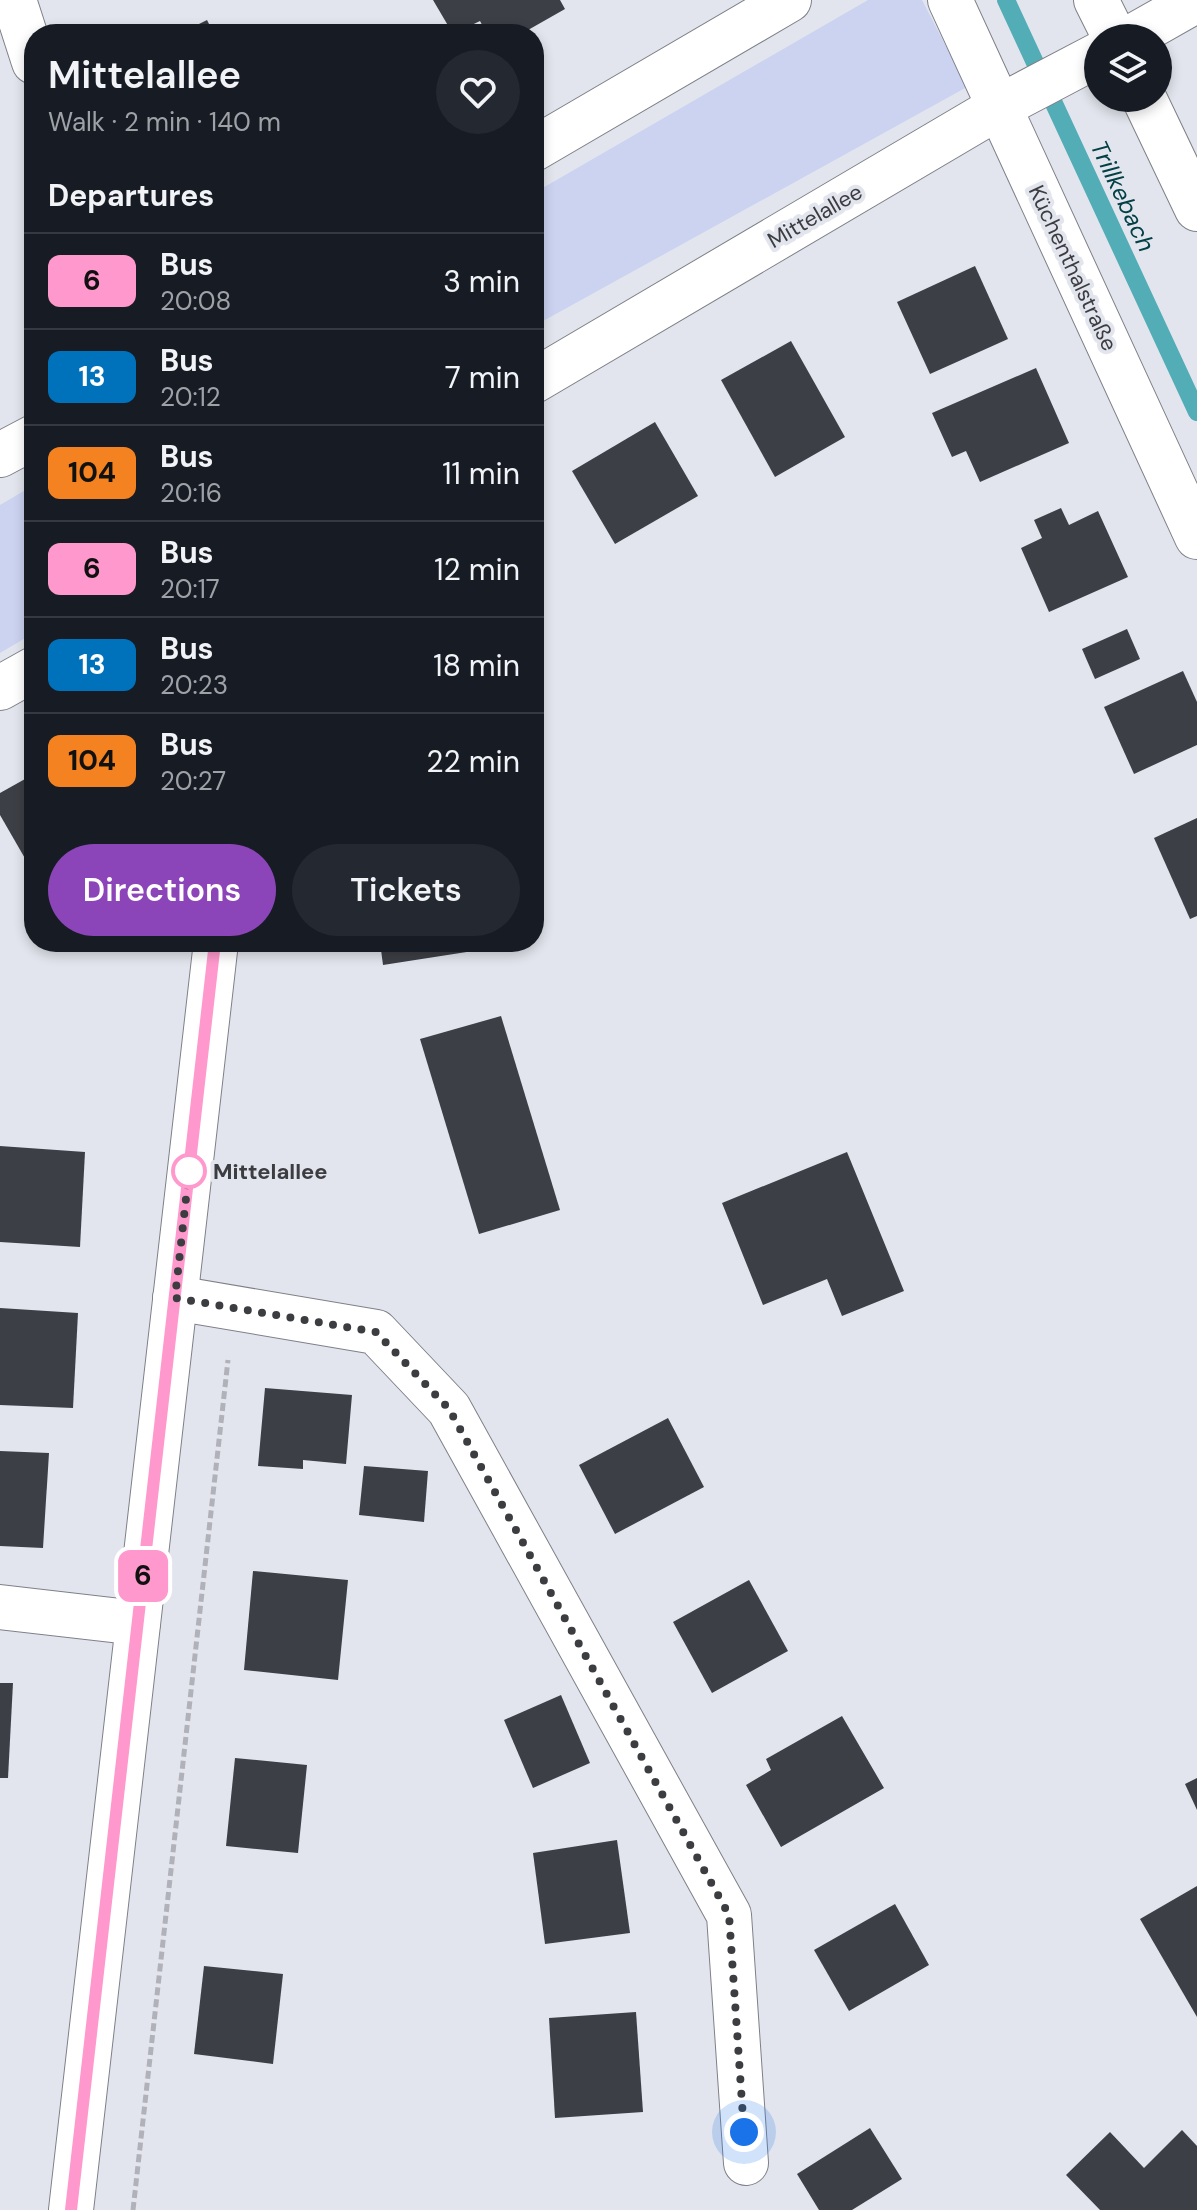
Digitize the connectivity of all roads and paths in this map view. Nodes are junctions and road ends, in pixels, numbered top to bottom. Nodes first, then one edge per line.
1 (14, 0) edge
2 (789, 0) edge
3 (950, 0) edge
4 (1096, 0) edge
5 (1197, 0) edge
6 (1108, 24) edge
7 (1155, 24) edge
8 (24, 31) edge
9 (1084, 62) edge
10 (999, 107) junction
11 (1151, 112) edge
12 (544, 143) edge
13 (1197, 209) edge
14 (544, 375) edge
15 (24, 442) edge
16 (0, 455) edge
17 (1197, 537) edge
18 (24, 675) edge
19 (0, 688) edge
20 (215, 952) edge
21 (175, 1298) junction
22 (234, 1308) junction
23 (0, 1607) edge
24 (138, 1623) junction
25 (746, 2163) dead end
26 (71, 2210) edge
27 (133, 2210) edge

1 - 8 street
2 - 12 street
3 - 10 street, Küchenthalstraße
4 - 6 street
5 - 7 street
9 - 10 street, Mittelallee
10 - 14 street, Mittelallee
10 - 17 street, Küchenthalstraße
11 - 13 street
15 - 16 street
18 - 19 street
20 - 21 street
21 - 22 street
21 - 24 street
22 - 25 street
22 - 27 path
23 - 24 street
24 - 26 street

